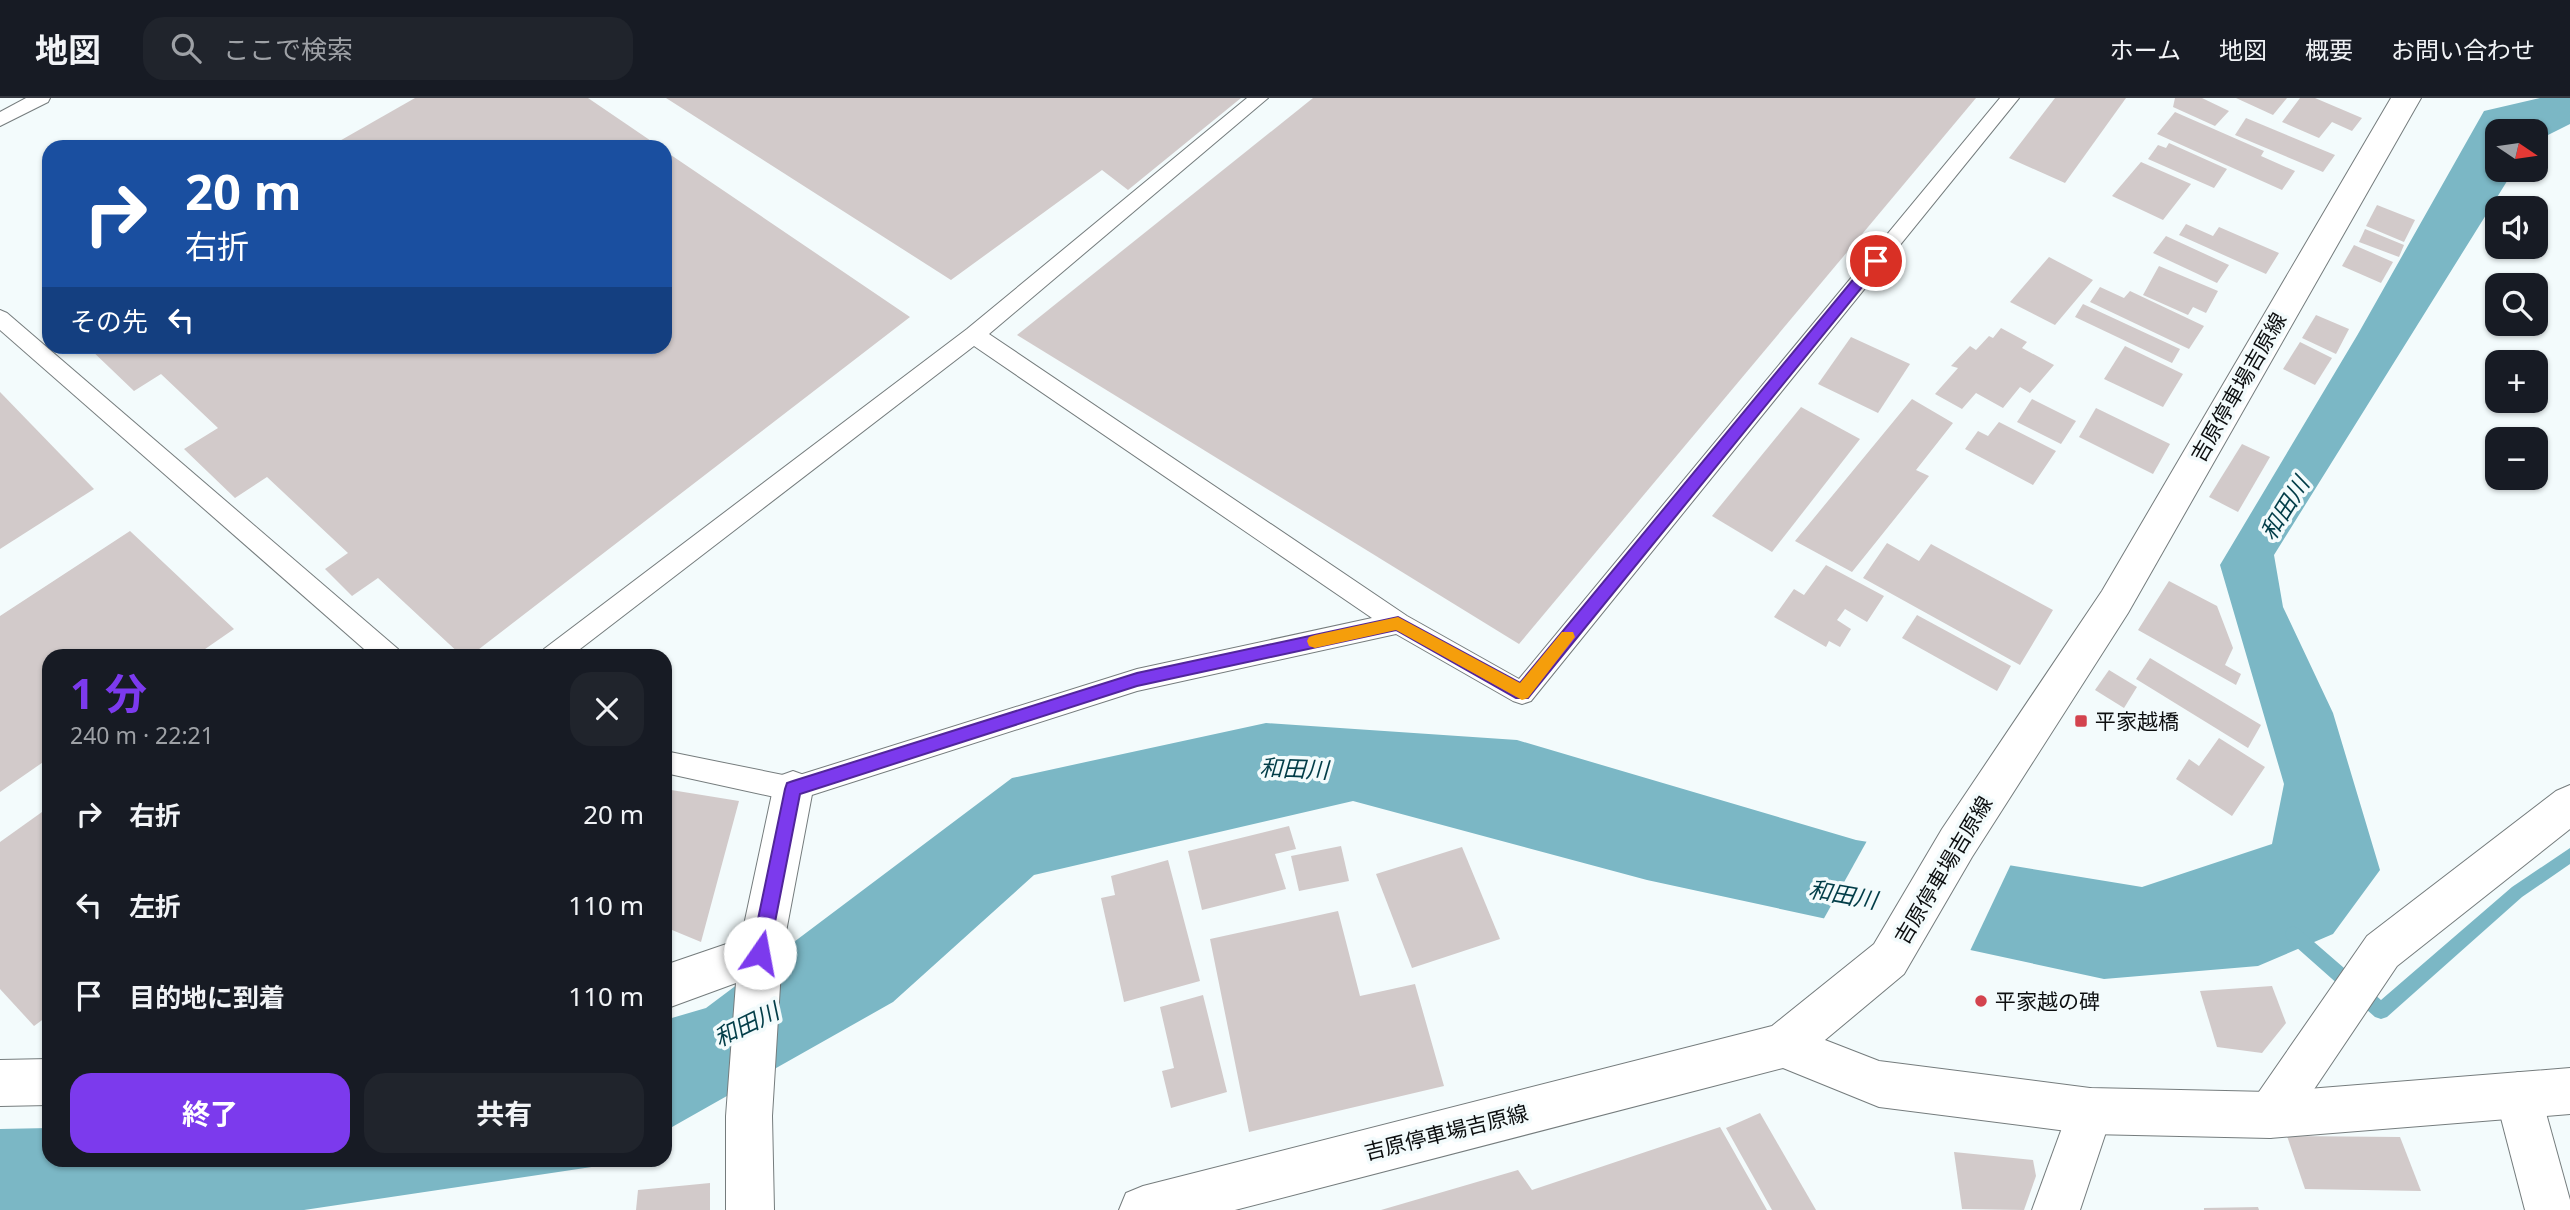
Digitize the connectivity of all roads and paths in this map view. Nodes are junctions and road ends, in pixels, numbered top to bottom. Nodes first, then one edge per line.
1 (41, 98) edge
2 (1259, 98) edge
3 (2010, 98) edge
4 (2406, 98) edge
5 (0, 120) edge
6 (0, 318) edge
7 (974, 335) junction
8 (1398, 624) junction
9 (381, 649) edge
10 (562, 649) edge
11 (672, 763) edge
12 (793, 789) junction
13 (2570, 804) edge
14 (760, 953) junction
15 (672, 984) edge
16 (1783, 1046) junction
17 (42, 1082) edge
18 (0, 1083) edge
19 (2570, 1091) edge
20 (2518, 1095) junction
21 (2090, 1111) junction
22 (2270, 1115) junction
23 (750, 1210) edge
24 (1143, 1210) edge
25 (2056, 1210) edge
26 (2549, 1210) edge

1 - 5 lane
2 - 7 lane
3 - 8 lane
4 - 16 main road, 吉原停車場吉原線
6 - 9 lane
7 - 8 lane
7 - 10 lane
8 - 12 lane
11 - 12 lane
12 - 14 main road
13 - 22 main road
14 - 15 main road
14 - 23 main road
16 - 21 main road
16 - 24 main road, 吉原停車場吉原線
17 - 18 main road
19 - 20 main road
20 - 22 main road
20 - 26 main road
21 - 22 main road
21 - 25 main road

